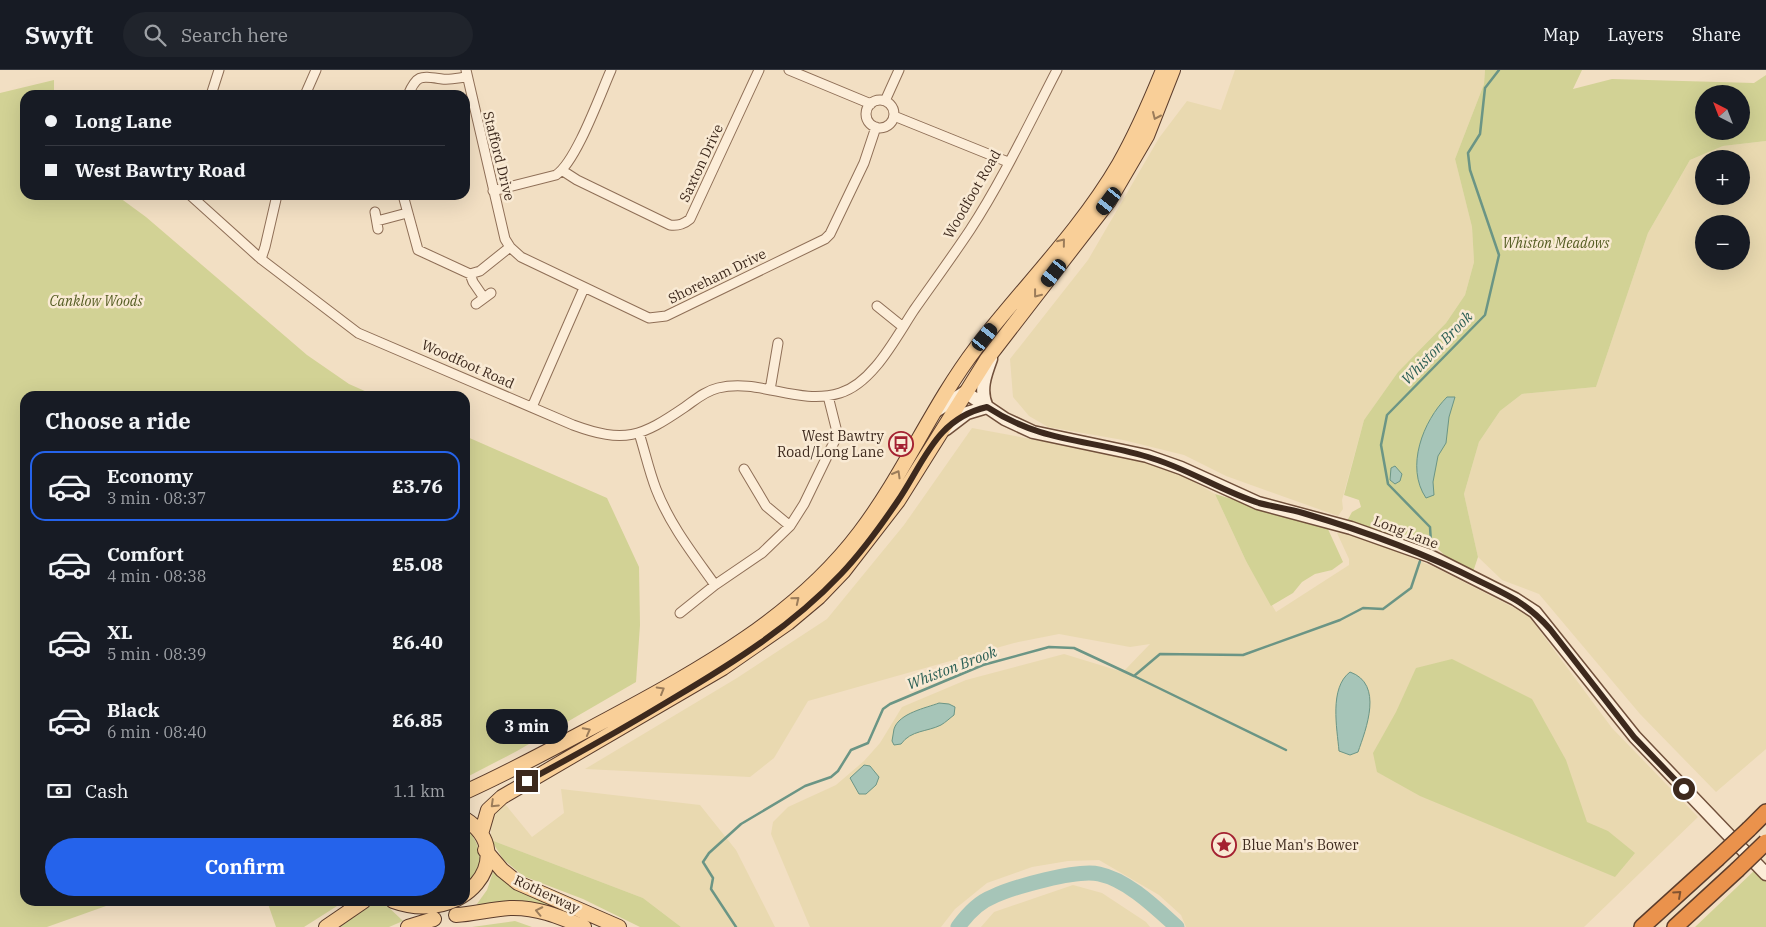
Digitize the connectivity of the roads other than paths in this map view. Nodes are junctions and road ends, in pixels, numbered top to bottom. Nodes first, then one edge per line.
1 (219, 70) edge
2 (316, 70) edge
3 (611, 70) edge
4 (759, 70) edge
5 (788, 70) edge
6 (899, 70) edge
7 (1057, 70) edge
8 (1163, 70) edge
9 (1173, 70) edge
10 (466, 74) edge
11 (213, 90) edge
12 (307, 90) edge
13 (410, 90) edge
14 (470, 90) edge
15 (470, 91) edge
16 (885, 100) junction
17 (871, 104) junction
18 (894, 116) junction
19 (876, 127) junction
20 (1008, 162) junction
21 (563, 171) junction
22 (493, 190) junction
23 (195, 200) edge
24 (276, 200) edge
25 (404, 200) edge
26 (407, 213) junction
27 (377, 221) dead end
28 (510, 247) junction
29 (260, 259) junction
30 (470, 274) junction
31 (584, 288) junction
32 (484, 298) dead end
33 (877, 306) dead end
34 (903, 327) junction
35 (778, 343) dead end
36 (996, 348) junction
37 (770, 390) junction
38 (965, 392) junction
39 (828, 396) junction
40 (532, 407) junction
41 (987, 407) junction
42 (929, 419) junction
43 (639, 433) junction
44 (938, 435) junction
45 (744, 469) dead end
46 (790, 526) junction
47 (715, 585) junction
48 (680, 613) dead end
49 (530, 761) junction
50 (558, 765) junction
51 (470, 790) edge
52 (1766, 812) edge
53 (470, 824) edge
54 (481, 834) junction
55 (1766, 842) edge
56 (485, 849) junction
57 (1766, 874) edge
58 (470, 902) edge
59 (357, 906) edge
60 (399, 906) edge
61 (465, 906) edge
62 (450, 916) junction
63 (435, 919) junction
64 (326, 927) edge
65 (408, 927) edge
66 (584, 927) edge
67 (619, 927) edge
68 (1642, 927) edge
69 (1675, 927) edge

1 - 11 street
2 - 12 street
3 - 21 street
4 - 21 street, Saxton Drive
5 - 17 street
6 - 16 street
7 - 20 street, Woodfoot Road
42 -> 8 main road
9 -> 36 main road
10 - 13 street
10 - 14 street, Stafford Drive
15 - 22 street, Stafford Drive
16 - 17 street
16 - 18 street
17 - 19 street
18 - 19 street
18 - 20 street
19 - 31 street, Shoreham Drive
20 - 34 street, Woodfoot Road
21 - 22 street
22 - 28 street, Stafford Drive
23 - 29 street, Woodfoot Road
24 - 29 street
25 - 26 street
26 - 27 street
26 - 30 street
28 - 30 street
28 - 31 street, Shoreham Drive
29 - 40 street, Woodfoot Road
30 - 32 street
31 - 40 street
33 - 34 street
34 - 39 street, Woodfoot Road
35 - 37 street
36 - 38 main road
36 - 41 street
37 - 39 street, Woodfoot Road
37 - 43 street, Woodfoot Road
38 - 41 street, Long Lane
38 - 42 street
38 - 44 main road
39 - 46 street
40 - 43 street, Woodfoot Road
41 - 44 street
41 - 57 street, Long Lane
49 -> 42 main road
43 - 47 street
44 - 50 main road
45 - 46 street
46 - 47 street
47 - 48 street
49 - 50 main road
49 - 51 main road
50 -> 54 main road
68 -> 52 highway, bridge
53 - 54 main road
54 - 56 main road
55 - 69 highway, bridge
56 - 58 main road
56 - 67 main road, Rotherway
59 - 64 main road
60 - 63 main road
61 - 62 main road
62 - 63 main road, Rotherway
66 -> 62 main road, Rotherway
63 - 65 main road, Rotherway

